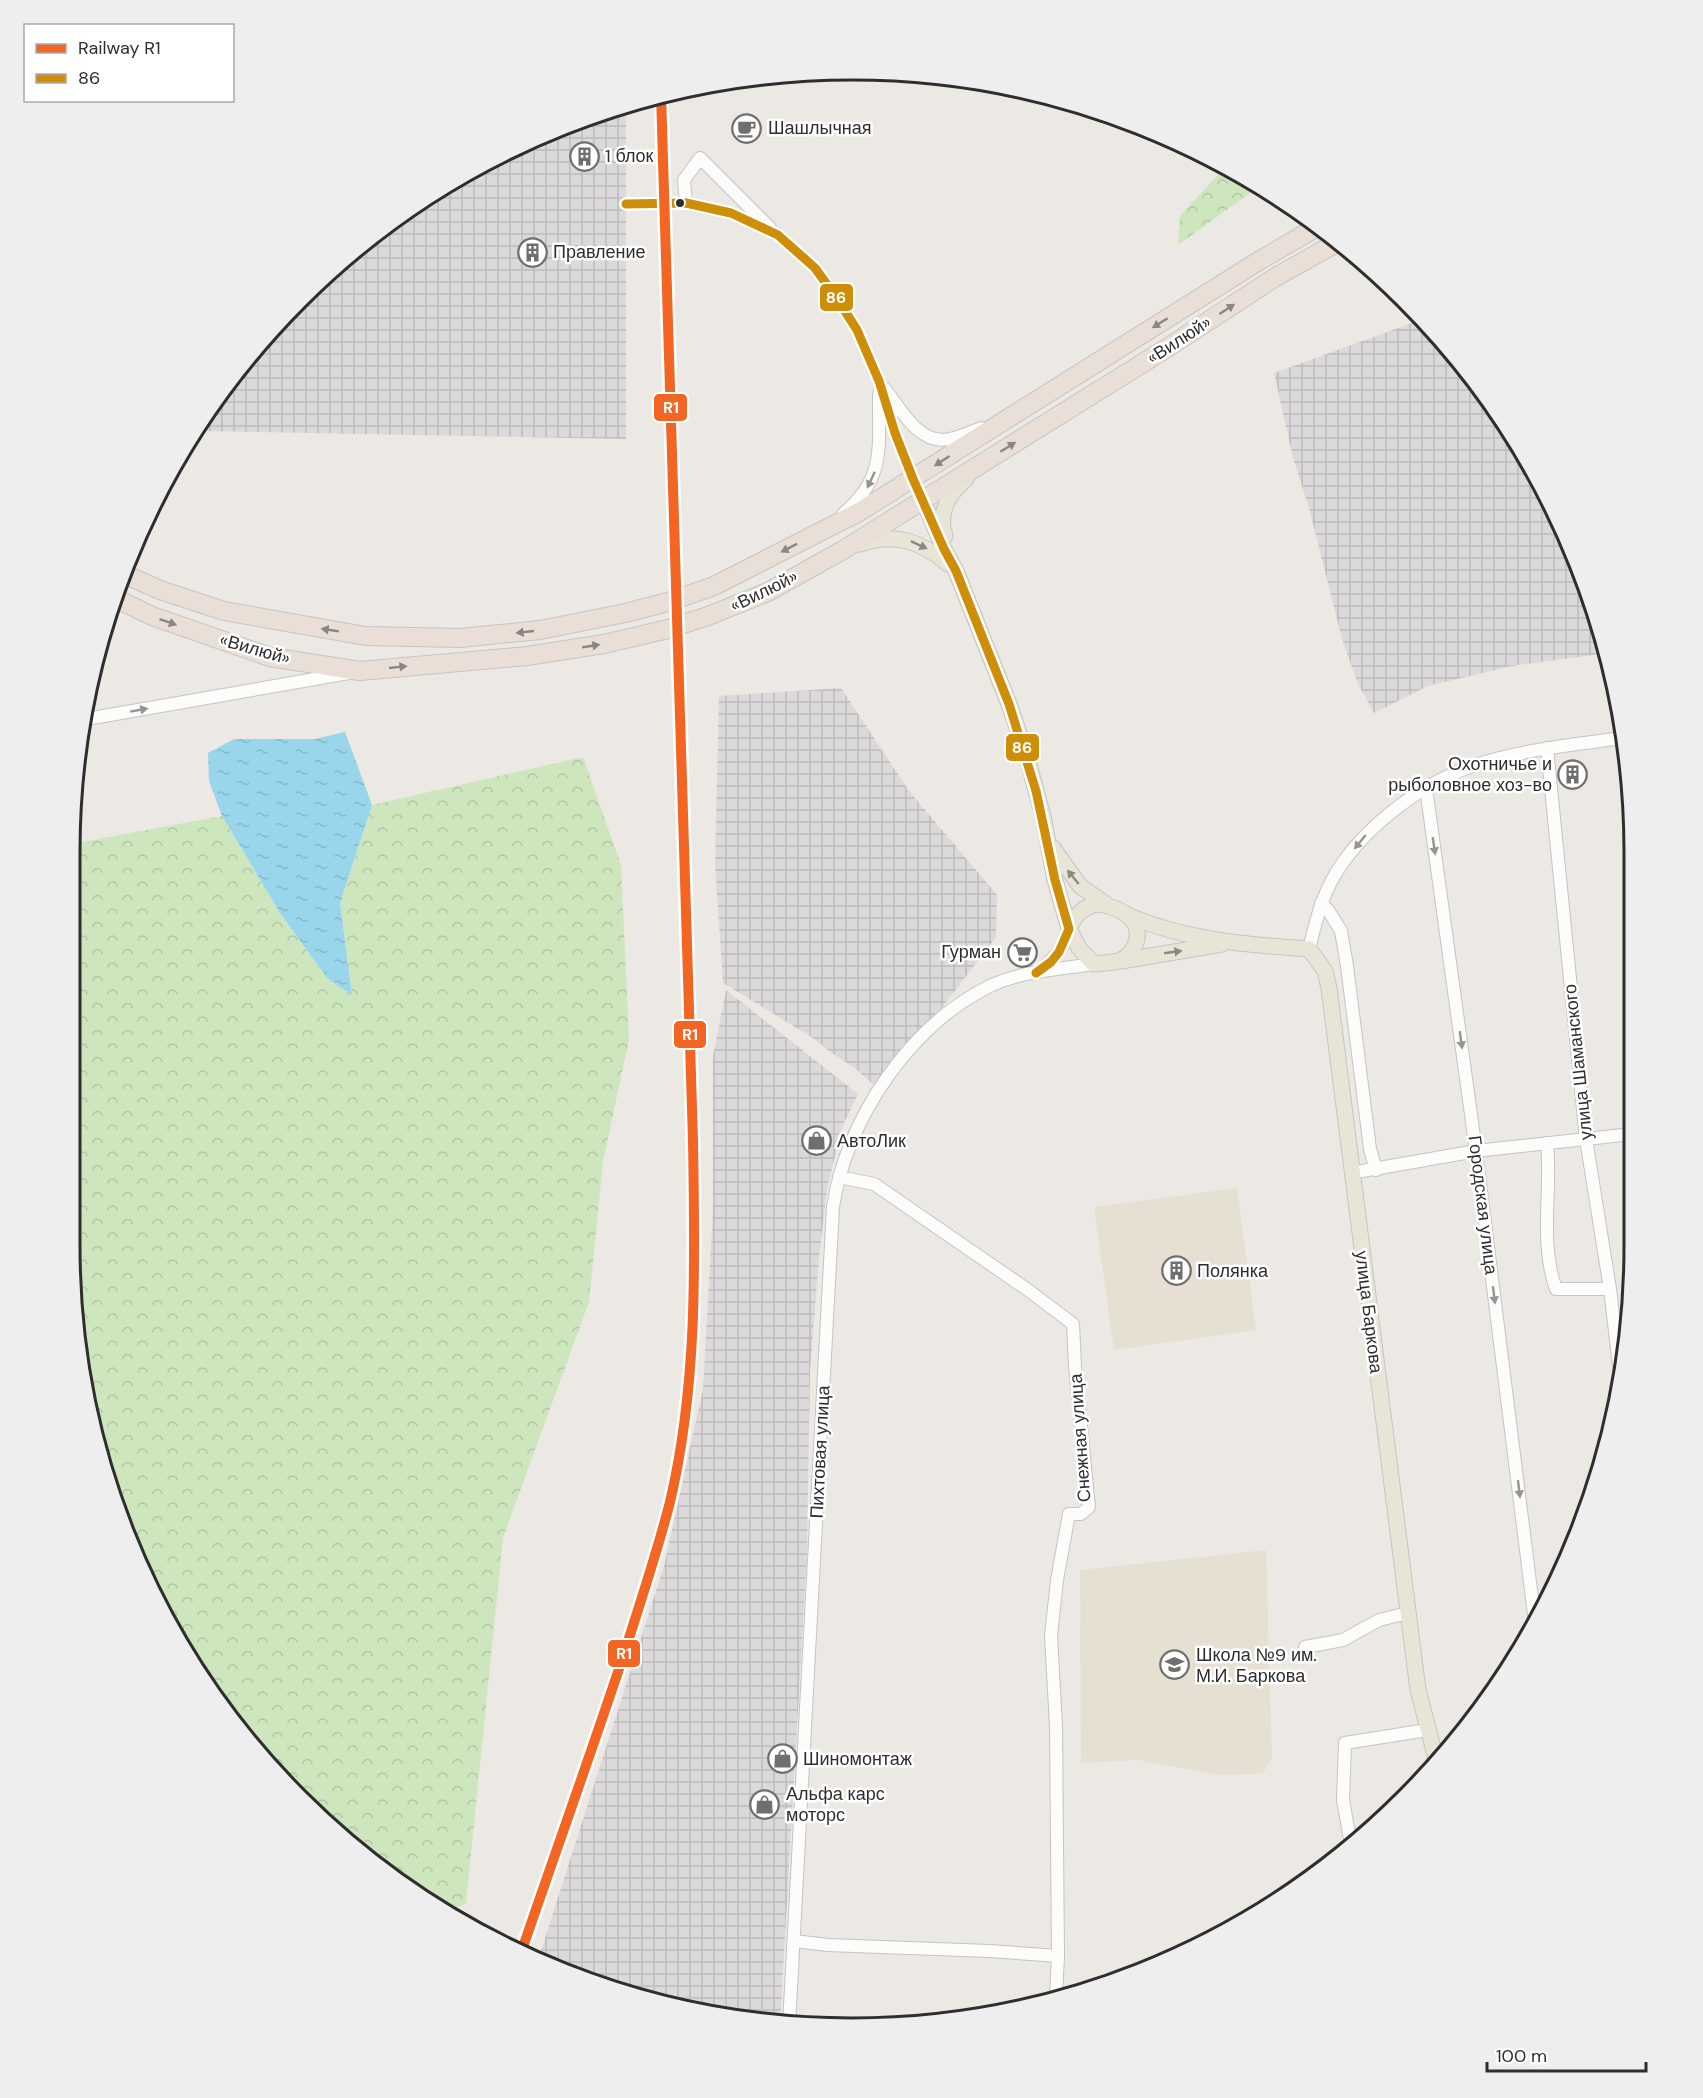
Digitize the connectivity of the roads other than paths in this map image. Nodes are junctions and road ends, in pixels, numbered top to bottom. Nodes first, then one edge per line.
1 (686, 203) junction
2 (626, 204) dead end
3 (1310, 231) edge
4 (778, 235) junction
5 (1330, 246) edge
6 (879, 381) junction
7 (1006, 419) junction
8 (983, 462) junction
9 (914, 479) junction
10 (923, 500) junction
11 (825, 530) junction
12 (843, 550) junction
13 (956, 570) junction
14 (130, 577) edge
15 (121, 601) edge
16 (360, 671) junction
17 (91, 718) edge
18 (1615, 739) edge
19 (1547, 748) junction
20 (1426, 788) junction
21 (1048, 840) junction
22 (1321, 903) junction
23 (1108, 906) junction
24 (1127, 915) junction
25 (1070, 929) junction
26 (1227, 942) junction
27 (1309, 949) junction
28 (1119, 961) junction
29 (1095, 964) junction
30 (1036, 973) junction
31 (1624, 1135) edge
32 (1586, 1139) junction
33 (1547, 1143) junction
34 (1476, 1151) junction
35 (1376, 1170) junction
36 (1352, 1173) junction
37 (839, 1176) junction
38 (1610, 1289) junction
39 (1617, 1348) edge
40 (1533, 1608) edge
41 (1408, 1613) junction
42 (1305, 1647) dead end
43 (1427, 1730) junction
44 (1434, 1753) edge
45 (1349, 1836) edge
46 (794, 1941) junction
47 (1058, 1956) junction
48 (1056, 1990) edge
49 (790, 2016) edge

1 - 2 street
1 - 4 street
1 - 4 street
3 -> 7 highway, «Вилюй»
4 - 6 street
8 -> 5 highway, «Вилюй»
6 - 7 street
6 - 9 street
6 -> 11 street
7 -> 9 highway, «Вилюй»
8 - 10 highway, «Вилюй»
8 - 13 main road
9 - 10 highway
9 - 11 highway, «Вилюй»
10 - 12 highway, «Вилюй»
10 - 13 main road
11 -> 14 highway, «Вилюй»
12 -> 13 main road
16 -> 12 highway, «Вилюй»
13 - 21 main road
15 -> 16 highway, «Вилюй»
17 -> 16 street
18 - 19 street
19 - 20 street
19 - 32 street, улица Шаманского
20 -> 22 street
20 -> 34 street, Городская улица
23 -> 21 main road
21 - 25 main road
22 - 27 street
22 - 35 street
23 - 24 main road
23 - 25 main road
24 - 26 main road
24 - 28 main road
25 - 29 main road
25 - 30 street, Пихтовая улица
26 - 27 main road
28 -> 26 main road
27 - 36 main road, улица Баркова
28 - 29 main road
29 - 30 street, Пихтовая улица
30 - 37 street, Пихтовая улица
31 - 32 street
32 - 33 street
32 - 38 street, улица Шаманского
33 - 34 street
33 - 38 street
34 - 35 street
34 -> 40 street, Городская улица
35 - 36 street
36 - 41 main road, улица Баркова
37 - 46 street, Пихтовая улица
37 - 47 street, Снежная улица
38 - 39 street, улица Шаманского
41 - 42 street
41 - 43 main road, улица Баркова
43 - 44 main road, улица Баркова
43 - 45 street
46 - 47 street
46 - 49 street, Пихтовая улица
47 - 48 street, Снежная улица

